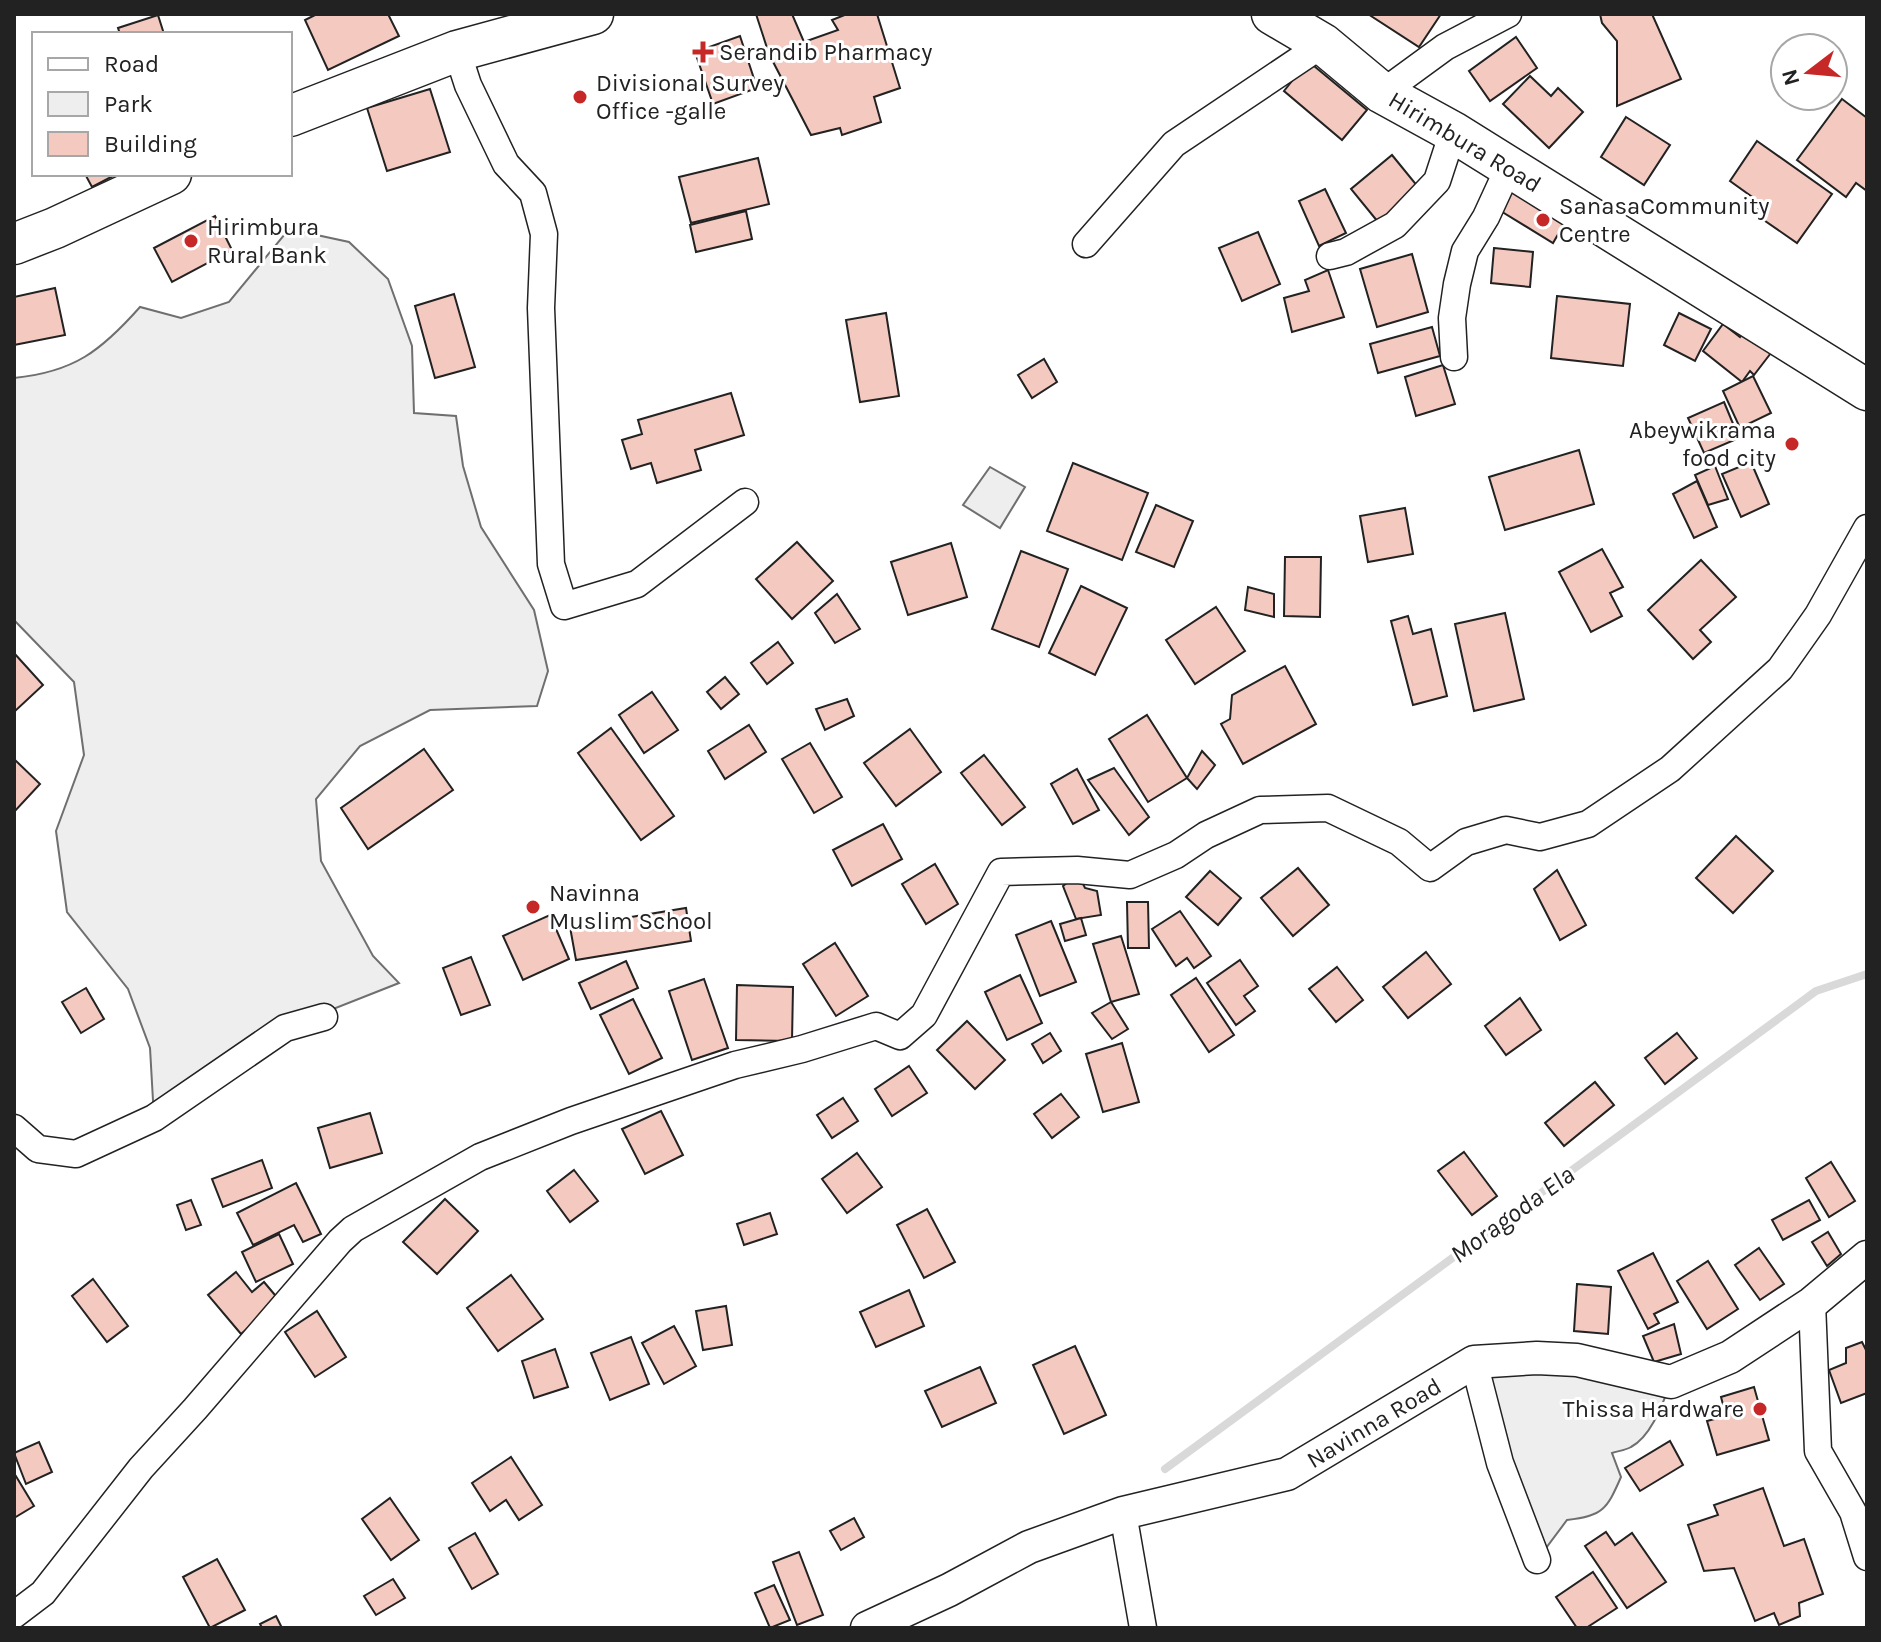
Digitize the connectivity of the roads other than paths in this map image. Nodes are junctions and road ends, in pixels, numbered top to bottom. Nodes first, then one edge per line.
1 (593, 14) edge
2 (1272, 14) edge
3 (1508, 14) edge
4 (1323, 44) junction
5 (457, 51) junction
6 (1382, 93) junction
7 (292, 115) edge
8 (1453, 132) junction
9 (1509, 167) junction
10 (167, 176) edge
11 (14, 244) edge
12 (1086, 244) dead end
13 (1330, 256) dead end
14 (1454, 357) dead end
15 (1867, 390) edge
16 (745, 502) dead end
17 (1867, 528) edge
18 (324, 1017) dead end
19 (14, 1128) edge
20 (1867, 1257) edge
21 (1812, 1303) junction
22 (1474, 1362) junction
23 (1123, 1513) junction
24 (1867, 1557) edge
25 (1537, 1560) dead end
26 (14, 1615) edge
27 (867, 1628) edge
28 (1143, 1628) edge

1 - 5 main road
2 - 4 main road, Hirimbura Road
3 - 6 street
4 - 6 main road, Hirimbura Road
4 - 12 street
5 - 7 main road
5 - 16 street
6 - 8 main road, Hirimbura Road
8 - 9 main road, Hirimbura Road
8 - 13 street
9 - 14 street
9 - 15 main road, Hirimbura Road
10 - 11 main road
17 - 26 street
18 - 19 street
20 - 21 street, Navinna Road
21 - 22 street, Navinna Road
21 - 24 street
22 - 23 street, Navinna Road
22 - 25 street
23 - 27 street, Navinna Road
23 - 28 street

